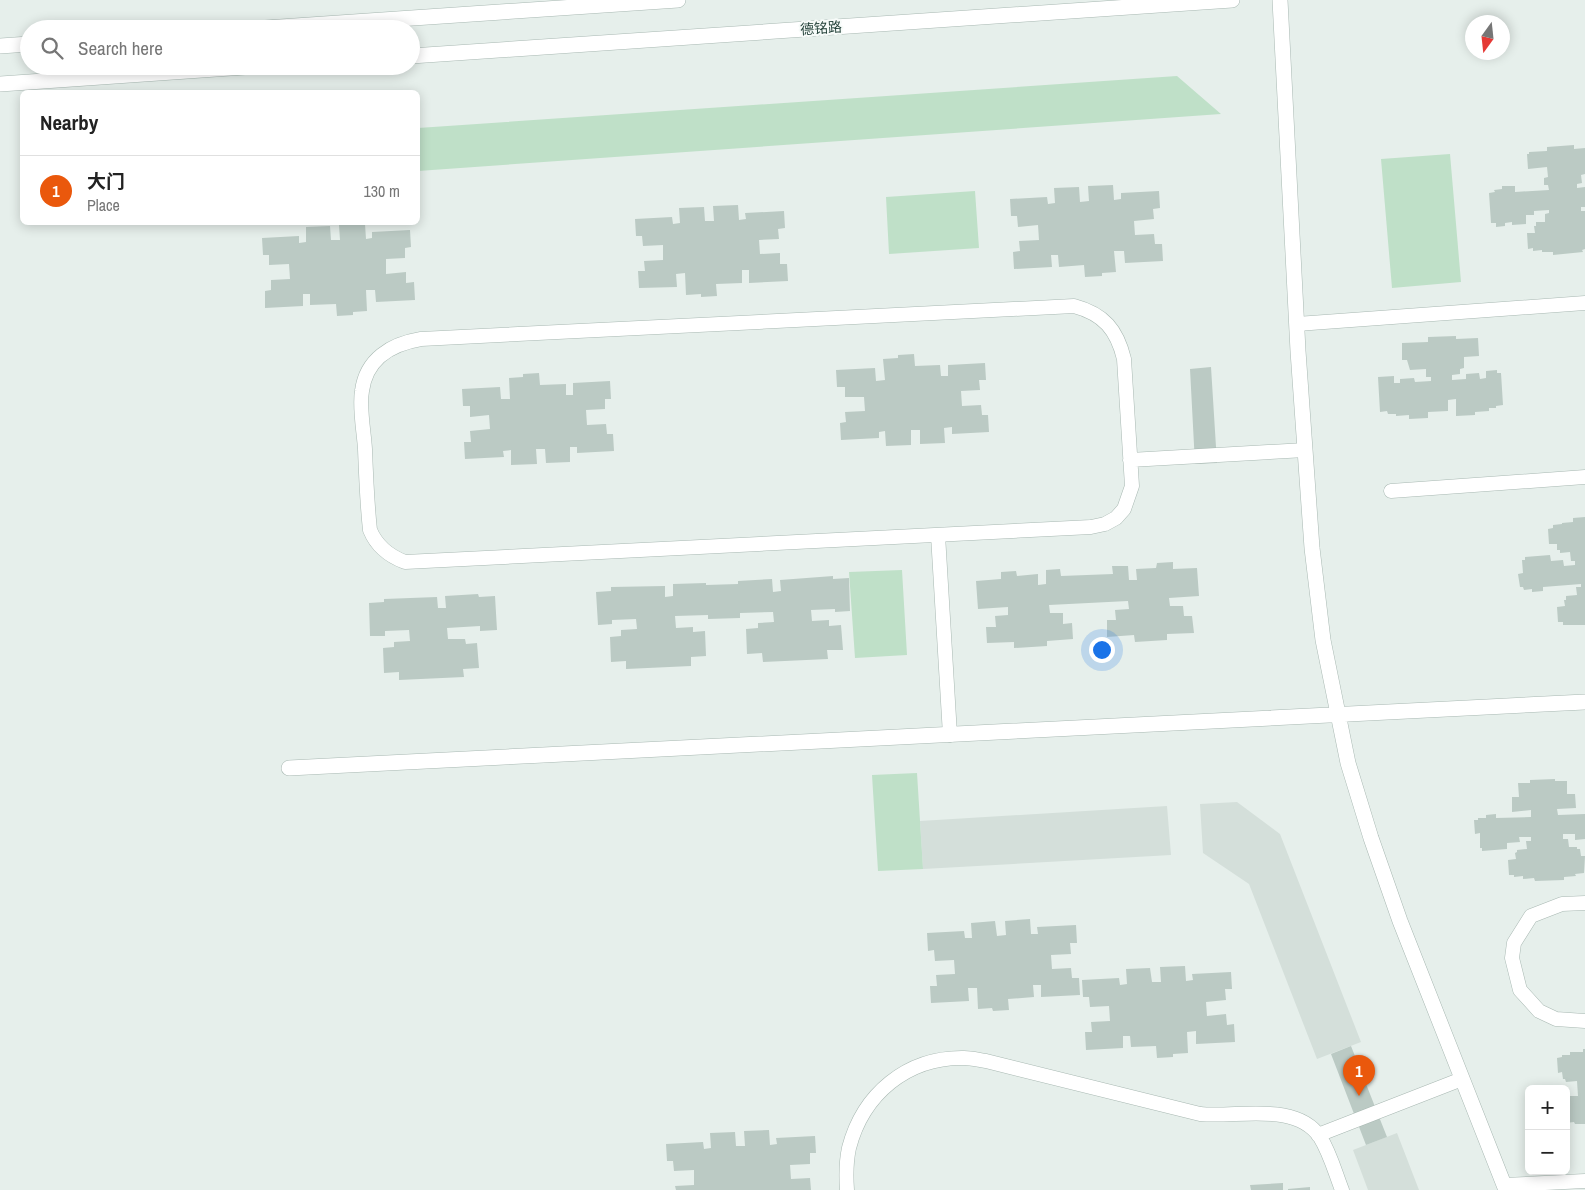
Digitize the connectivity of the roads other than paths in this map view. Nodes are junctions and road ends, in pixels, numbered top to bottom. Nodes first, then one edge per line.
1 (678, 0) edge
2 (1232, 0) edge
3 (1280, 0) edge
4 (383, 20) edge
5 (20, 45) edge
6 (0, 46) edge
7 (420, 55) edge
8 (130, 75) edge
9 (0, 84) edge
10 (1585, 303) edge
11 (1297, 324) junction
12 (1305, 450) junction
13 (1130, 460) junction
14 (1585, 477) edge
15 (1391, 491) dead end
16 (938, 535) junction
17 (1585, 702) edge
18 (1337, 715) junction
19 (950, 735) junction
20 (289, 768) dead end
21 (1585, 903) edge
22 (1585, 1021) edge
23 (1462, 1078) junction
24 (1318, 1135) junction
25 (1585, 1181) edge
26 (1505, 1188) edge
27 (847, 1190) edge
28 (1342, 1190) edge

1 - 4 street
2 - 7 street, 德铭路
3 - 11 street
5 - 6 street
8 - 9 street
10 - 11 lane
11 - 12 street
12 - 13 lane
12 - 18 street
13 - 16 lane
13 - 16 lane
14 - 15 lane
16 - 19 lane
17 - 18 street
18 - 19 street
18 - 23 street
19 - 20 street
21 - 22 lane
23 - 24 lane
23 - 26 street
24 - 27 lane
24 - 28 lane
25 - 26 lane

